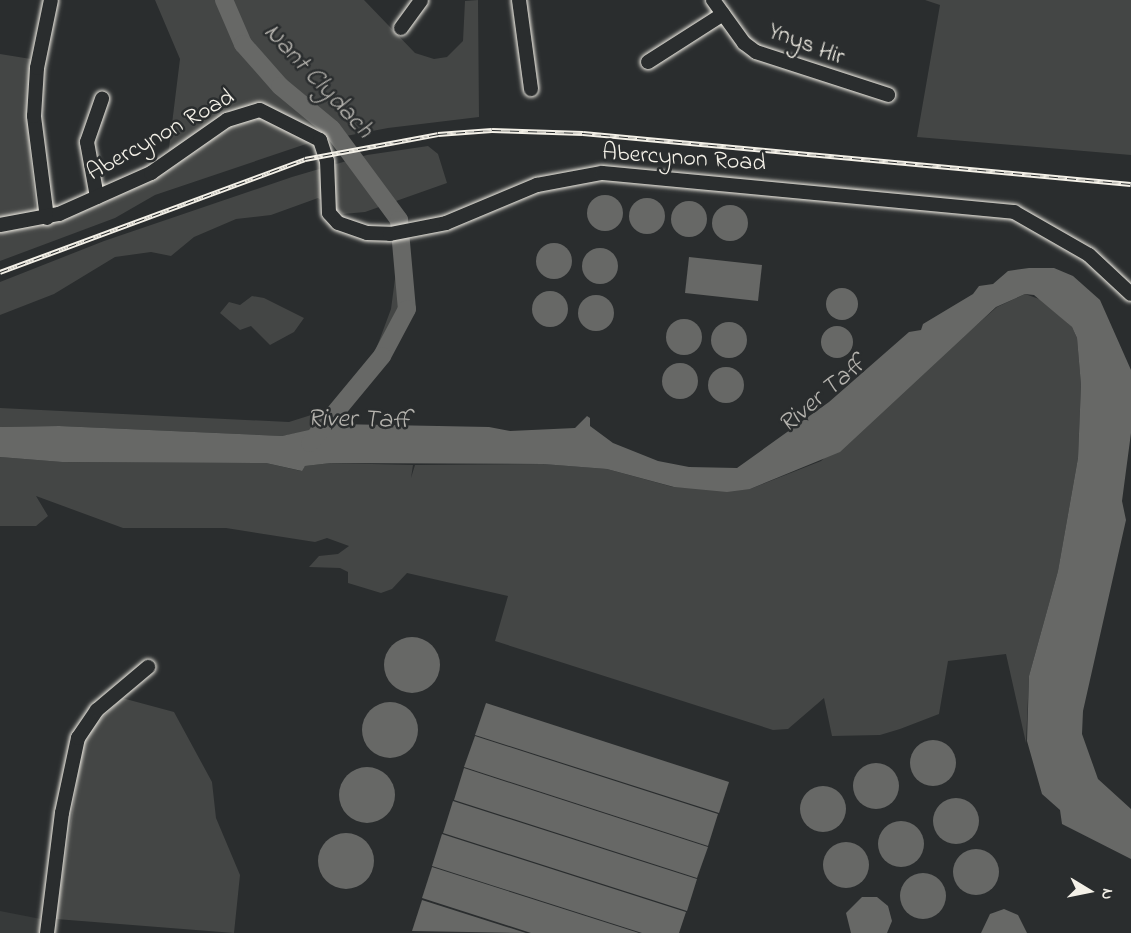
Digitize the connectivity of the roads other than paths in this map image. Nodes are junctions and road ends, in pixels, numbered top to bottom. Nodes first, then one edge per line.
1 (51, 0) edge
2 (421, 0) edge
3 (519, 0) edge
4 (713, 0) edge
5 (723, 14) junction
6 (401, 28) dead end
7 (648, 62) dead end
8 (531, 89) dead end
9 (888, 95) dead end
10 (102, 99) dead end
11 (97, 197) junction
12 (47, 218) junction
13 (0, 225) edge
14 (1131, 294) edge
15 (148, 667) dead end
16 (47, 933) edge

1 - 12 street
2 - 6 street
3 - 8 street
4 - 5 street, Ynys Hir
5 - 7 street
5 - 9 street, Ynys Hir
10 - 11 street
11 - 12 street, Abercynon Road
11 - 14 street, Abercynon Road
12 - 13 street, Abercynon Road
15 - 16 street

